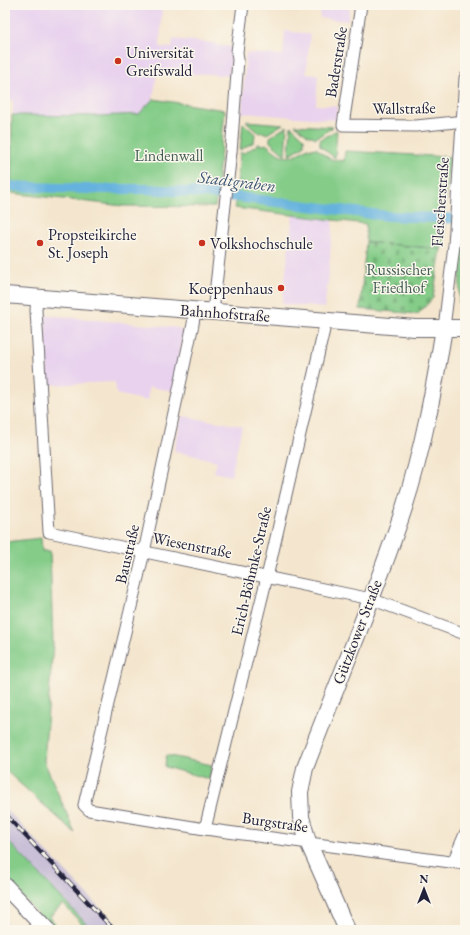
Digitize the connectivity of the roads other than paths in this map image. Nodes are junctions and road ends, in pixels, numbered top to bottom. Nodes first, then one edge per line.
1 (242, 5) edge
2 (360, 5) edge
3 (465, 78) edge
4 (463, 121) edge
5 (343, 125) joint
6 (5, 295) edge
7 (37, 298) junction
8 (195, 310) junction
9 (213, 312) junction
10 (326, 321) junction
11 (444, 328) junction
12 (465, 328) edge
13 (144, 552) junction
14 (267, 577) junction
15 (370, 599) junction
16 (465, 634) edge
17 (84, 805) joint
18 (205, 829) junction
19 (465, 834) edge
20 (308, 842) junction
21 (453, 862) junction
22 (465, 864) edge
23 (5, 886) edge
24 (47, 930) edge
25 (347, 930) edge

1 - 9 street
2 - 5 street, Baderstraße
3 - 4 street, Fleischerstraße
4 - 5 street, Wallstraße
4 - 11 street, Fleischerstraße
6 - 7 street, Bahnhofstraße
7 - 8 street, Bahnhofstraße
7 - 13 street, Wiesenstraße
8 - 9 street, Bahnhofstraße
8 - 13 street, Baustraße
9 - 10 street, Bahnhofstraße
10 - 11 street, Bahnhofstraße
10 - 14 street, Erich-Böhmke-Straße
11 - 12 street, Bahnhofstraße
11 - 15 street, Gützkower Straße
13 - 14 street, Wiesenstraße
13 - 17 street, Baustraße
14 - 15 street, Wiesenstraße
14 - 18 street, Erich-Böhmke-Straße
15 - 16 street, Wiesenstraße
15 - 20 street, Gützkower Straße
17 - 18 street, Burgstraße
18 - 20 street, Burgstraße
19 - 21 street
20 - 21 street, Burgstraße
20 - 25 street, Gützkower Straße
21 - 22 street, Burgstraße
23 - 24 street

